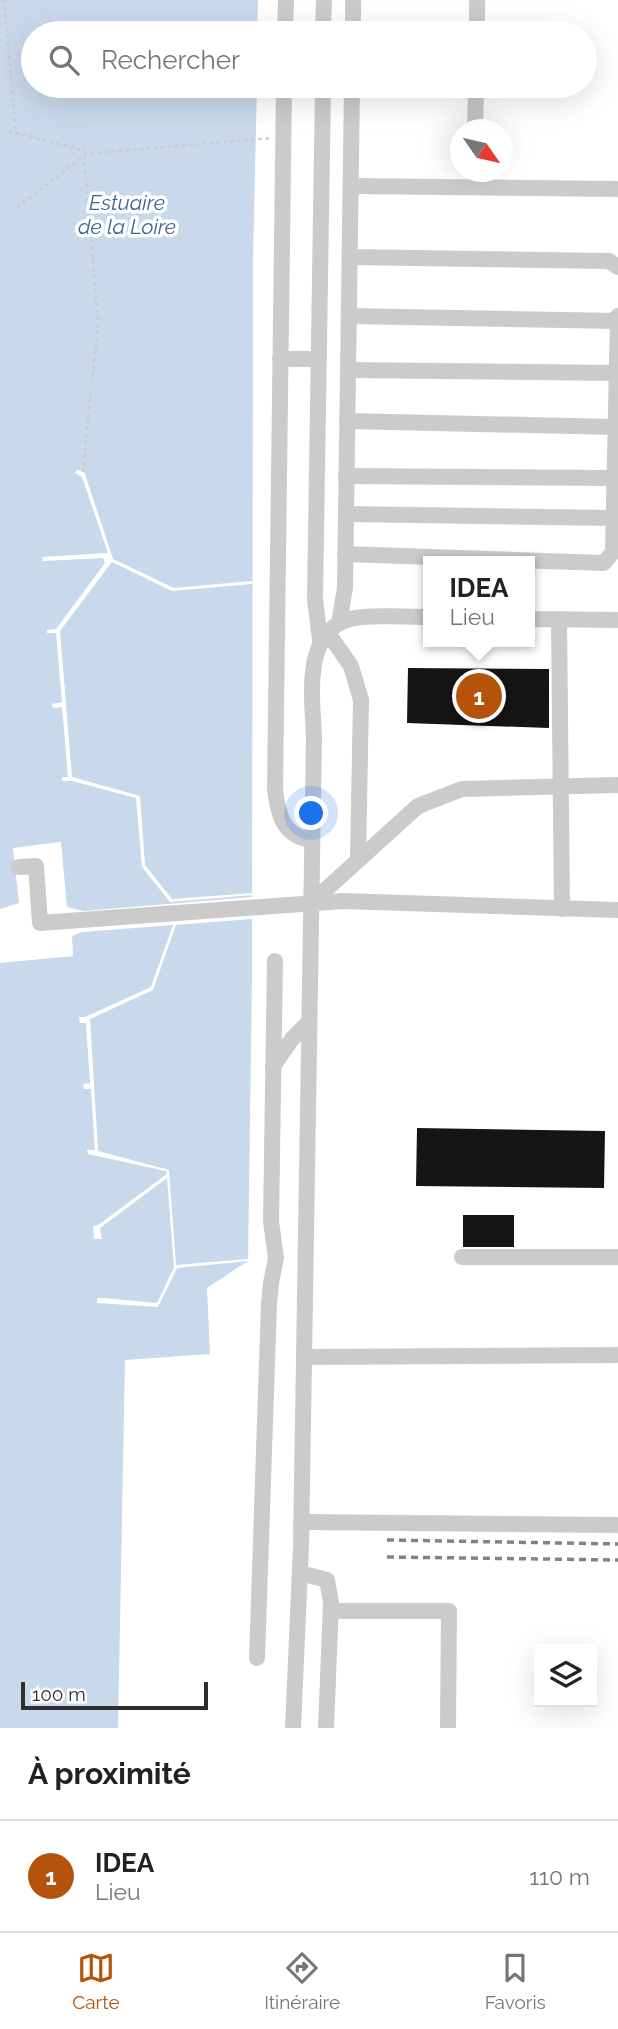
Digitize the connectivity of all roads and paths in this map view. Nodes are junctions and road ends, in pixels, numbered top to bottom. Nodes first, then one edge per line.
1 (2, 0) edge
2 (286, 0) edge
3 (324, 0) edge
4 (354, 0) edge
5 (477, 0) edge
6 (285, 21) edge
7 (323, 21) edge
8 (353, 21) edge
9 (477, 21) edge
10 (4, 67) dead end
11 (10, 67) junction
12 (284, 98) edge
13 (323, 98) edge
14 (352, 98) edge
15 (476, 98) edge
16 (475, 119) edge
17 (9, 131) dead end
18 (16, 133) junction
19 (274, 138) dead end
20 (84, 155) junction
21 (351, 186) junction
22 (618, 189) edge
23 (17, 207) dead end
24 (350, 257) junction
25 (618, 267) edge
26 (349, 316) junction
27 (618, 319) edge
28 (280, 359) junction
29 (318, 359) junction
30 (348, 370) junction
31 (617, 373) edge
32 (92, 383) dead end
33 (91, 389) dead end
34 (347, 421) junction
35 (616, 427) junction
36 (83, 472) dead end
37 (346, 476) junction
38 (615, 478) junction
39 (346, 514) junction
40 (614, 518) junction
41 (345, 554) junction
42 (423, 557) edge
43 (535, 561) edge
44 (423, 617) edge
45 (535, 619) edge
46 (559, 619) junction
47 (618, 620) edge
48 (329, 632) junction
49 (561, 785) junction
50 (618, 785) edge
51 (312, 840) junction
52 (358, 859) junction
53 (19, 867) dead end
54 (311, 903) junction
55 (562, 909) junction
56 (618, 910) edge
57 (275, 961) dead end
58 (309, 1022) junction
59 (274, 1066) junction
60 (462, 1257) dead end
61 (618, 1257) edge
62 (618, 1354) edge
63 (304, 1357) junction
64 (302, 1522) junction
65 (618, 1525) edge
66 (300, 1573) junction
67 (331, 1611) junction
68 (257, 1658) dead end
69 (293, 1728) edge
70 (326, 1728) edge
71 (448, 1728) edge

1 - 11 path
2 - 6 lane
3 - 7 lane
4 - 8 lane
5 - 9 lane
10 - 11 path
11 - 18 path
12 - 28 lane
13 - 29 lane
14 - 21 lane
15 - 16 lane
17 - 18 path
18 - 20 path
19 - 20 path
20 - 23 path
20 - 32 path
21 - 22 lane
21 - 24 lane
24 - 25 lane
24 - 26 lane
26 - 27 lane
26 - 30 lane
27 - 31 lane
28 - 29 lane
28 - 51 lane
29 - 48 lane
30 - 31 lane
30 - 34 lane
31 - 35 lane
33 - 36 path
34 - 35 lane
34 - 37 lane
35 - 38 lane
37 - 38 lane
37 - 39 lane
38 - 40 lane
39 - 40 lane
39 - 41 lane
40 - 43 lane
41 - 42 lane
41 - 48 lane
44 - 48 lane
45 - 46 lane
46 - 47 lane
46 - 49 lane
48 - 51 lane
48 - 52 lane
49 - 50 lane
49 - 52 lane
49 - 55 lane
51 - 54 lane
52 - 54 lane
53 - 54 lane
54 - 55 lane
54 - 58 lane
55 - 56 lane
57 - 59 lane
58 - 59 lane
58 - 63 lane
59 - 68 lane
60 - 61 lane
62 - 63 lane
63 - 64 lane
64 - 65 lane
64 - 66 lane
66 - 67 lane
66 - 69 lane
67 - 70 lane
67 - 71 lane

